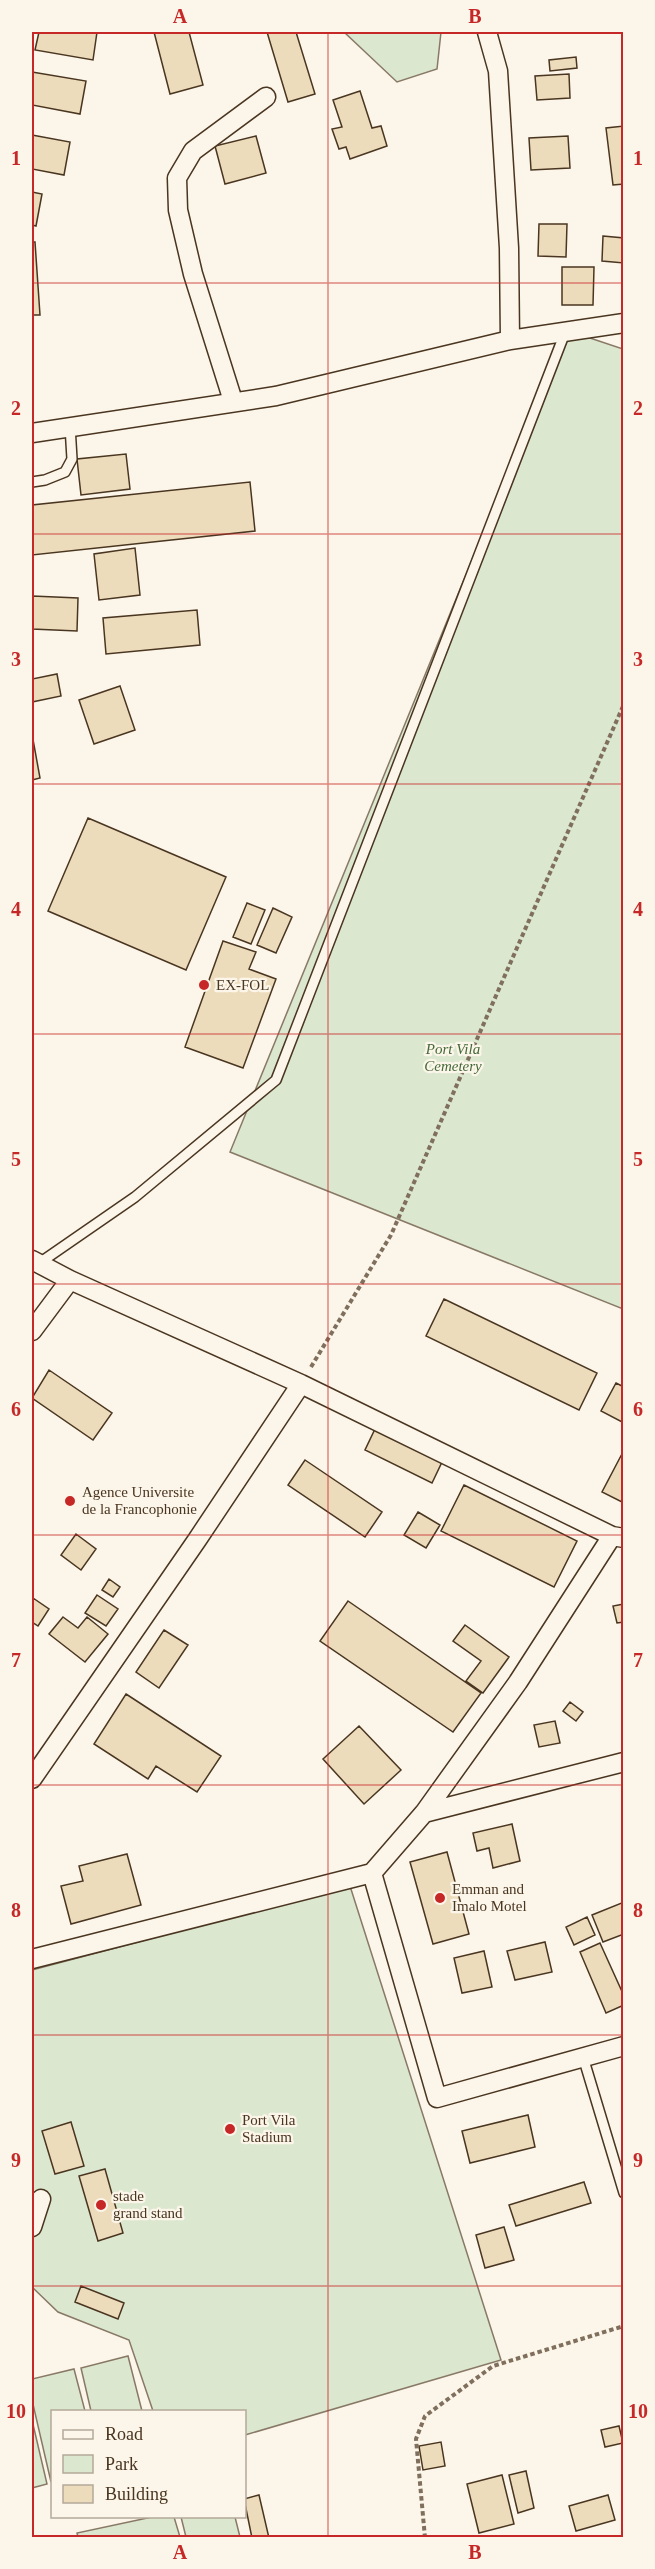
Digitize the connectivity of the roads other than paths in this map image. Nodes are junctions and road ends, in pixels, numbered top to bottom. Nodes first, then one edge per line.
1 (487, 32) edge
2 (266, 97) dead end
3 (624, 323) edge
4 (566, 330) junction
5 (510, 340) junction
6 (233, 401) junction
7 (70, 426) junction
8 (32, 433) edge
9 (32, 482) edge
10 (35, 1262) edge
11 (70, 1280) junction
12 (32, 1330) edge
13 (301, 1384) junction
14 (618, 1537) edge
15 (624, 1762) edge
16 (32, 1779) edge
17 (424, 1813) junction
18 (372, 1873) junction
19 (32, 1959) edge
20 (624, 2046) edge
21 (583, 2057) junction
22 (624, 2193) edge
23 (41, 2199) dead end
24 (32, 2227) edge

1 - 5 street
2 - 6 street
3 - 4 street
4 - 5 street
4 - 10 lane
5 - 6 street
6 - 7 street
7 - 8 street
7 - 9 lane
10 - 11 street
11 - 12 street
11 - 13 street
13 - 14 street
13 - 16 street
14 - 17 street
15 - 17 street
17 - 18 street
18 - 19 street
18 - 21 street
20 - 21 street
21 - 22 lane
23 - 24 street

